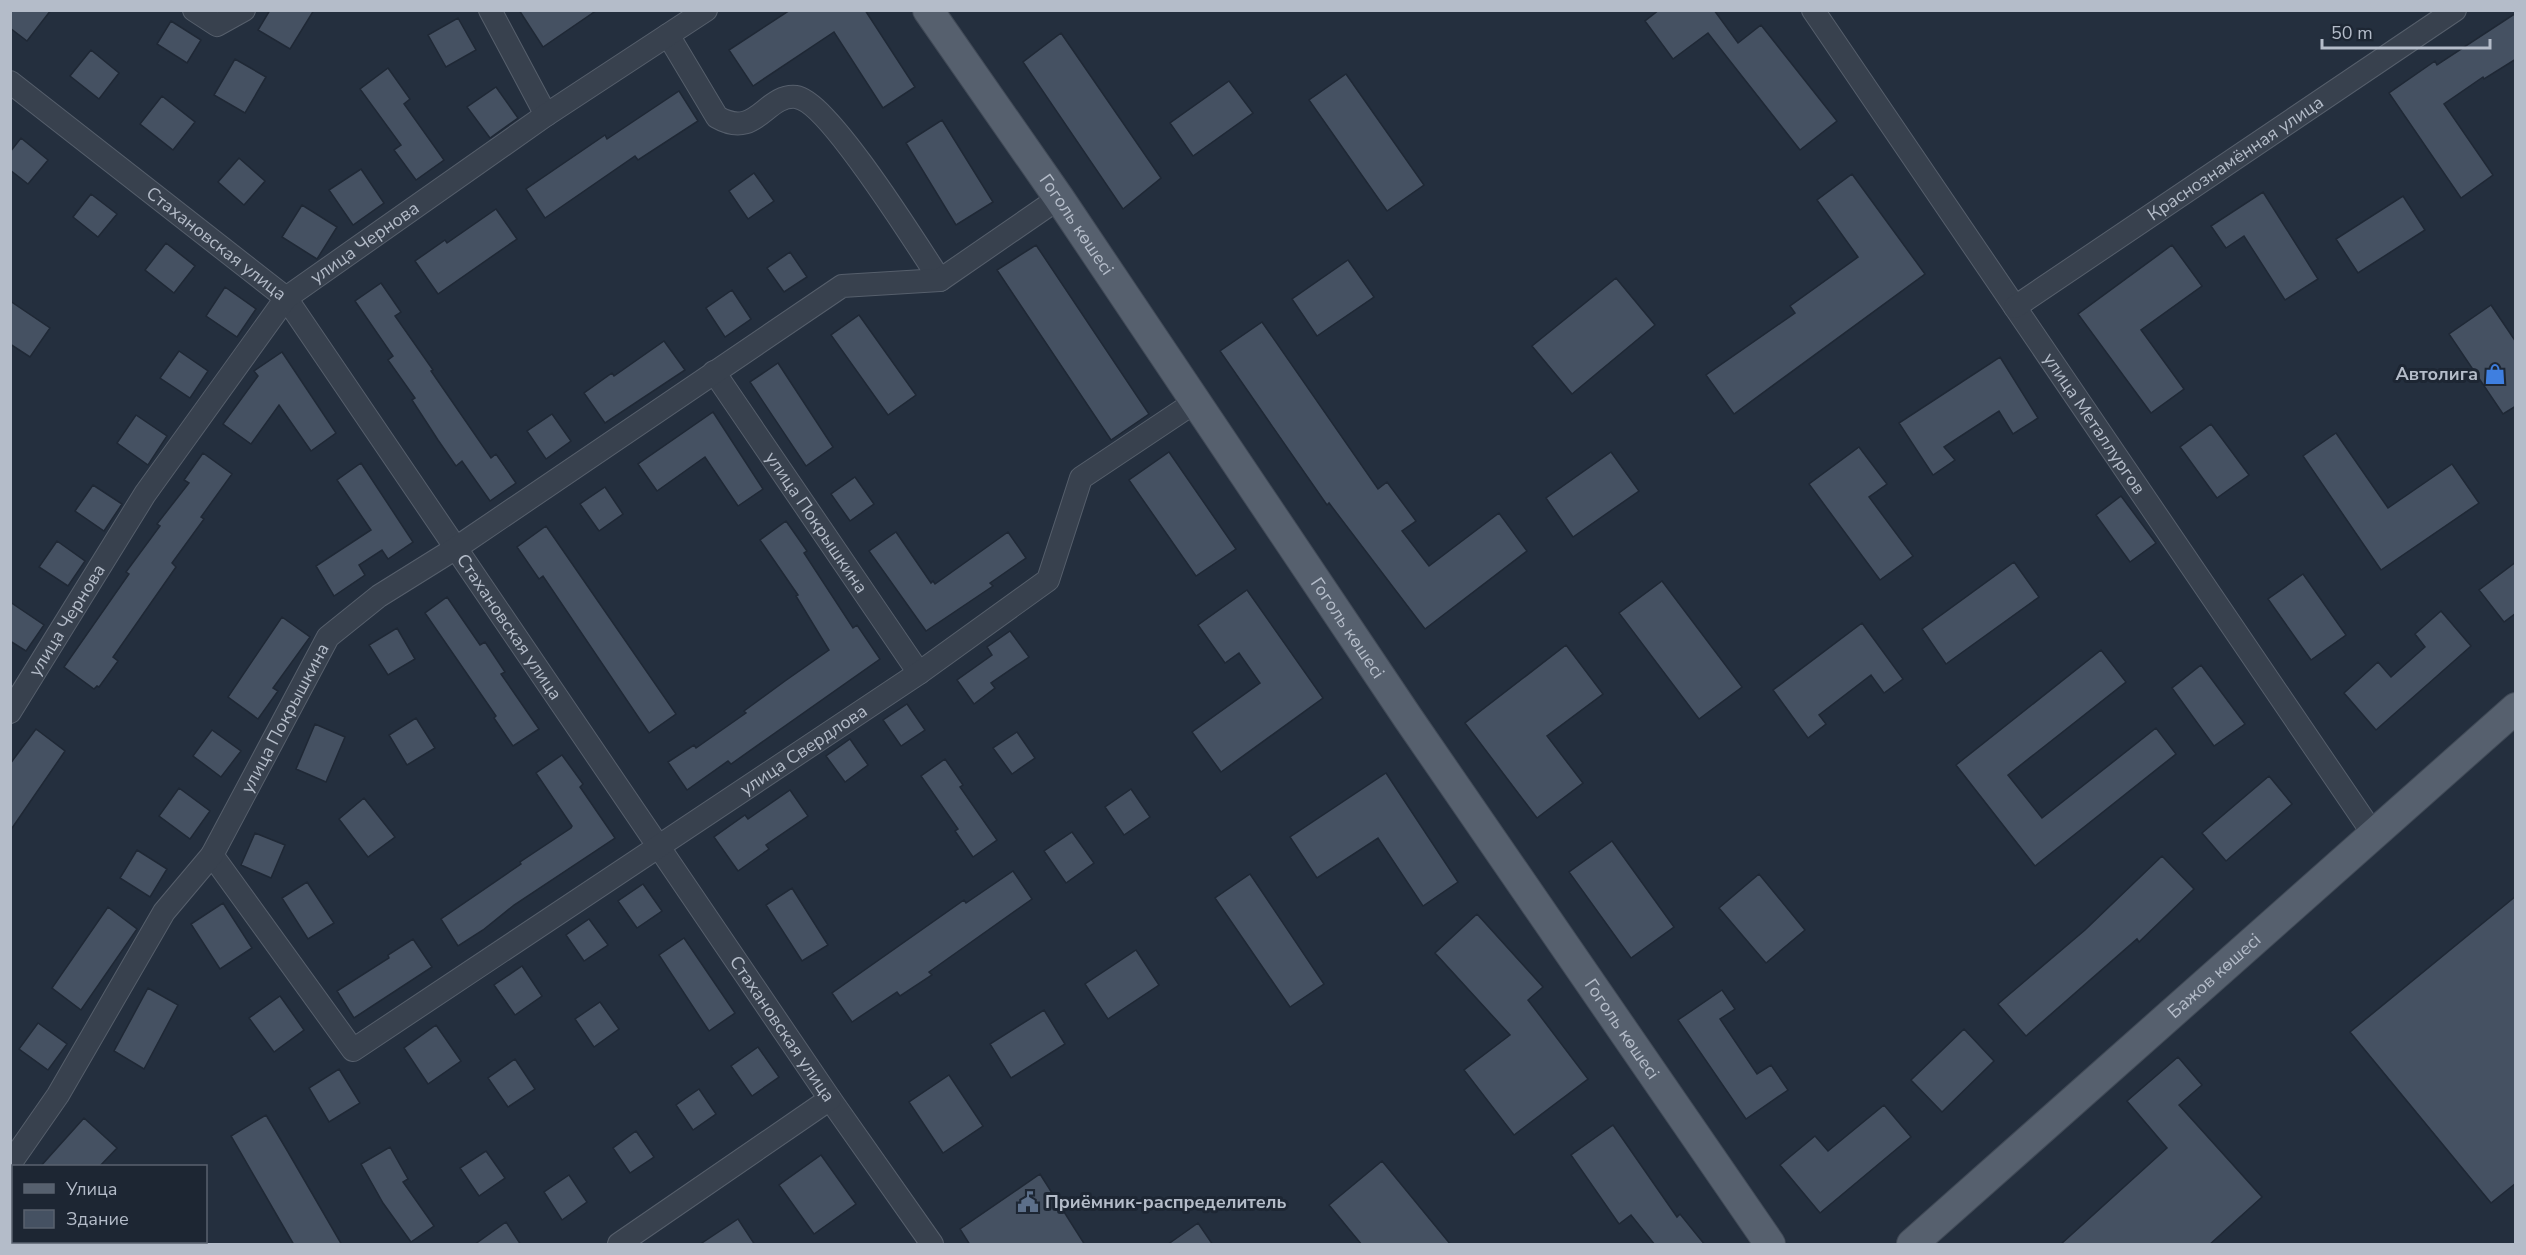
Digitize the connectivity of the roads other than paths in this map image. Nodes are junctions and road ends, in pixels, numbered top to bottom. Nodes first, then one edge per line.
1 (194, 10) edge
2 (244, 10) edge
3 (490, 10) edge
4 (706, 10) edge
5 (928, 10) edge
6 (1813, 10) edge
7 (2455, 10) edge
8 (668, 35) junction
9 (10, 82) edge
10 (546, 115) junction
11 (1059, 198) junction
12 (940, 280) junction
13 (285, 298) junction
14 (2015, 307) junction
15 (714, 372) junction
16 (1195, 402) junction
17 (456, 548) junction
18 (919, 673) junction
19 (2516, 708) edge
20 (10, 712) edge
21 (2374, 835) junction
22 (659, 846) junction
23 (212, 855) junction
24 (830, 1099) junction
25 (10, 1164) edge
26 (619, 1245) edge
27 (932, 1245) edge
28 (1770, 1245) edge
29 (1912, 1245) edge

1 - 2 street
3 - 10 street
4 - 8 street, улица Чернова
5 - 11 main road, Гоголь көшесі
6 - 14 street, улица Металлургов
7 - 14 street, Краснознамённая улица
8 - 10 street, улица Чернова
8 - 12 street
9 - 13 street, Стахановская улица
10 - 13 street, улица Чернова
11 - 12 street
11 - 16 main road, Гоголь көшесі
12 - 15 street, улица Покрышкина
13 - 17 street, Стахановская улица
13 - 20 street, улица Чернова
14 - 21 street, улица Металлургов
15 - 17 street, улица Покрышкина
15 - 18 street, улица Покрышкина
16 - 18 street, улица Свердлова
16 - 28 main road, Гоголь көшесі
17 - 22 street, Стахановская улица
17 - 23 street, улица Покрышкина
18 - 22 street, улица Свердлова
19 - 21 main road, Бажов көшесі
21 - 29 main road, Бажов көшесі
22 - 23 street, улица Свердлова
22 - 24 street, Стахановская улица
23 - 25 street, улица Покрышкина
24 - 26 street
24 - 27 street, Стахановская улица

